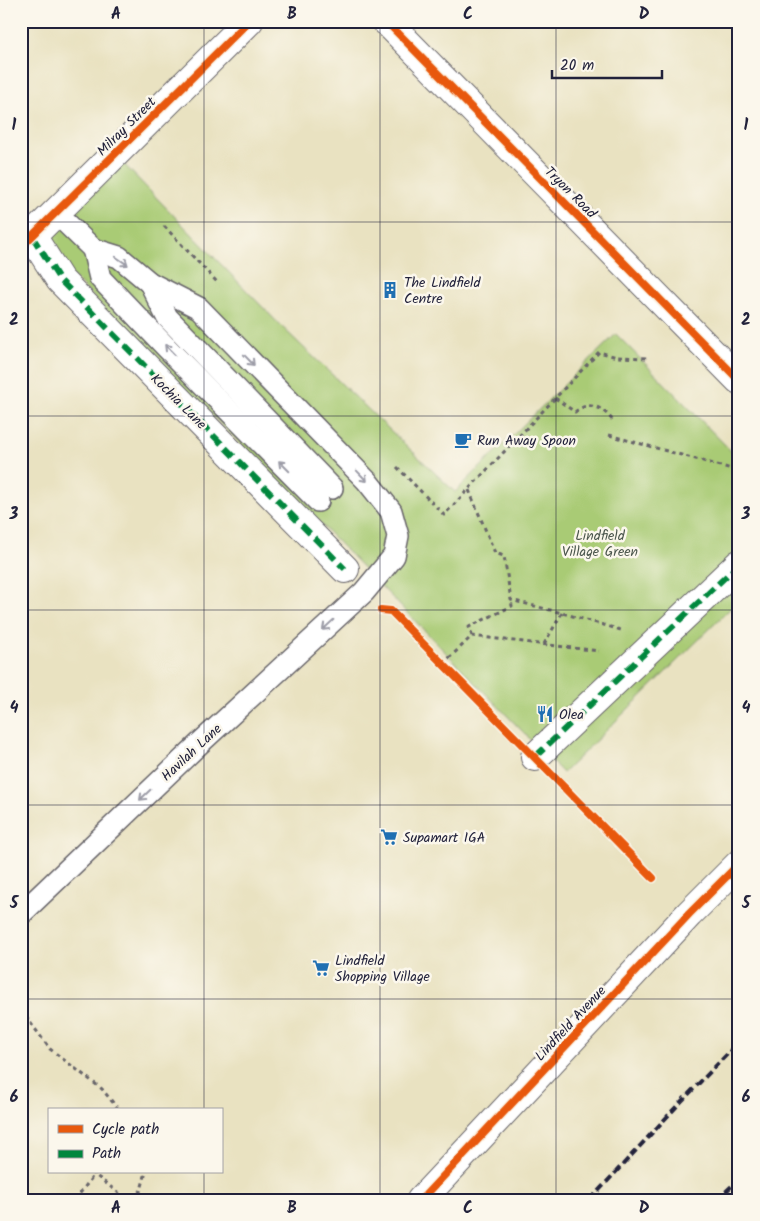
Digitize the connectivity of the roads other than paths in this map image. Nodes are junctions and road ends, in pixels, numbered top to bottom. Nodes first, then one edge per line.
1 (249, 21) edge
2 (386, 21) edge
3 (56, 212) junction
4 (25, 236) edge
5 (93, 249) junction
6 (150, 283) junction
7 (739, 380) edge
8 (739, 564) edge
9 (345, 569) dead end
10 (534, 757) dead end
11 (739, 864) edge
12 (21, 914) edge
13 (420, 1200) edge

1 - 3 street, Milray Street
2 - 7 street, Tryon Road
3 - 4 street, Milray Street
3 - 5 lane
4 - 9 street, Kochia Lane
5 -> 6 lane
6 -> 5 lane
6 -> 12 lane, Havilah Lane
8 - 10 street
11 - 13 street, Lindfield Avenue

